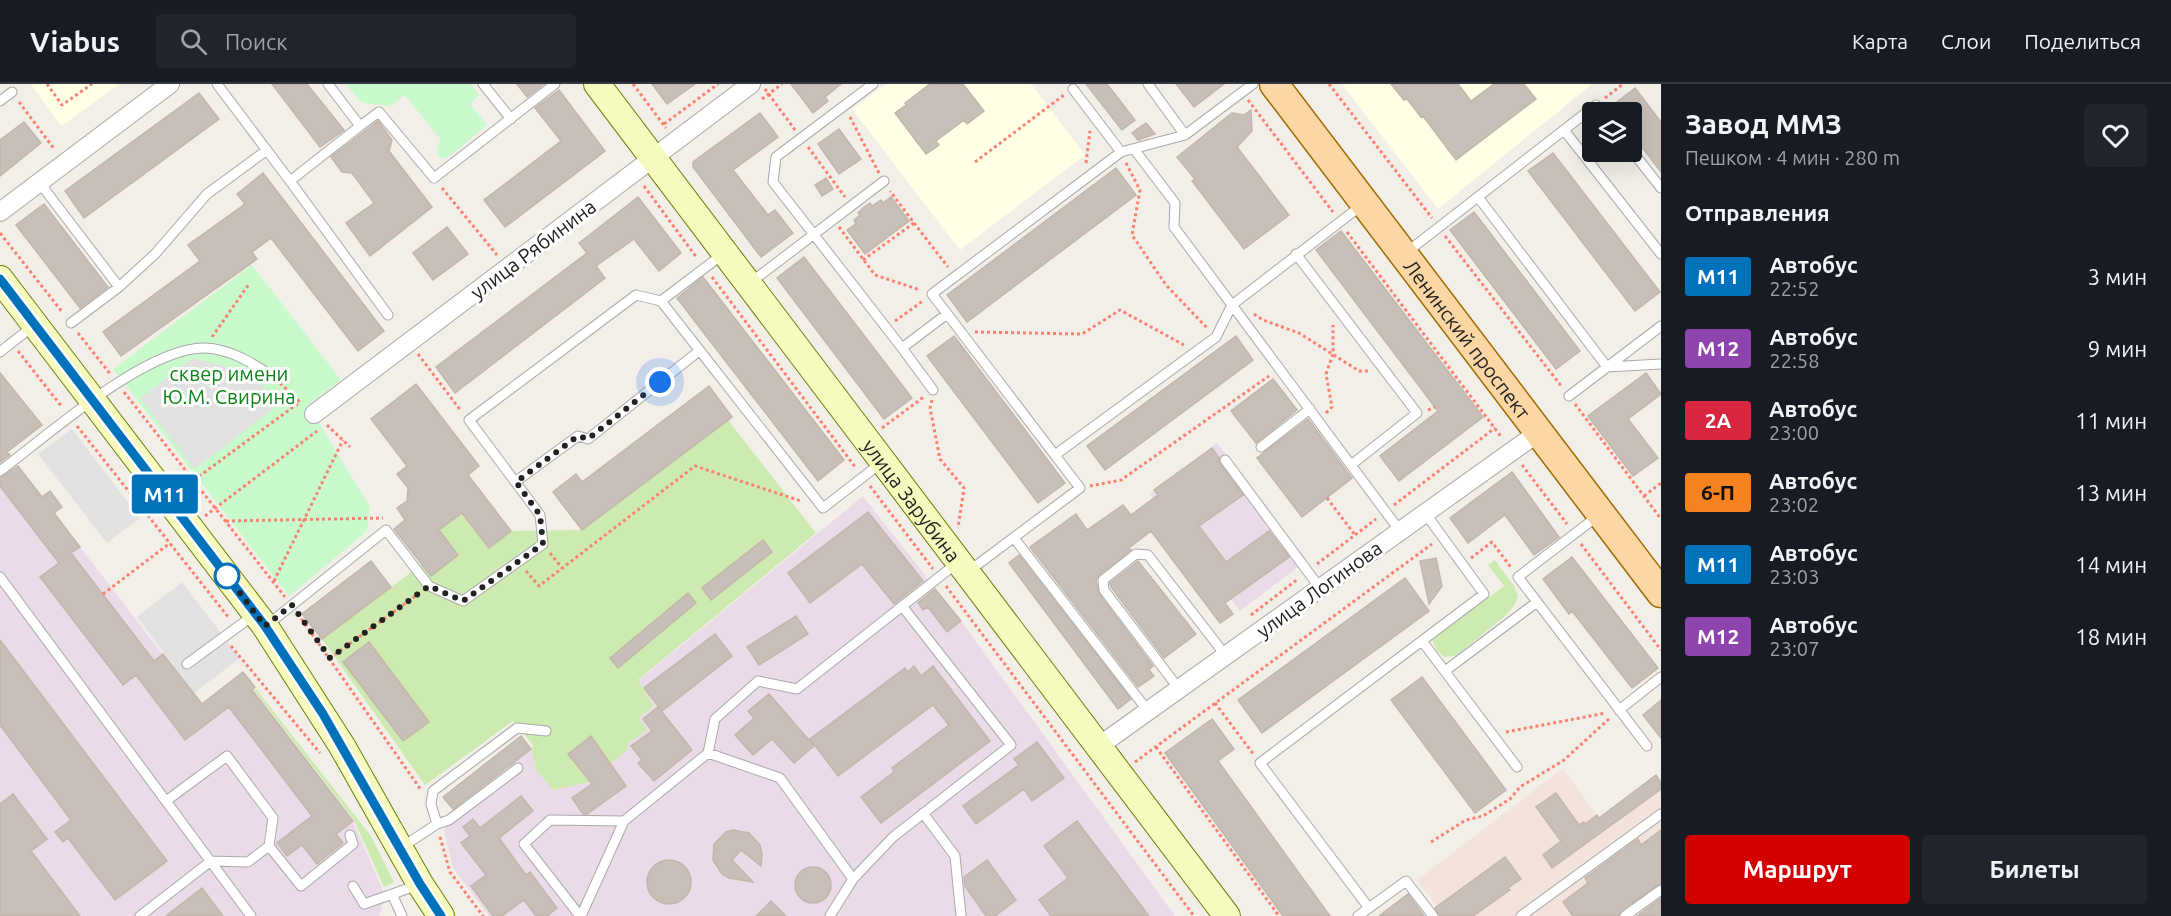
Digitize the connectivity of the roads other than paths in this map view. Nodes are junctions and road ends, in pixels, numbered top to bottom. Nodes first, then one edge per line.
1 (170, 84) edge
2 (217, 84) edge
3 (328, 84) edge
4 (483, 84) edge
5 (555, 84) edge
6 (597, 84) edge
7 (752, 84) edge
8 (873, 84) edge
9 (1148, 84) edge
10 (1253, 84) edge
11 (1274, 84) edge
12 (1073, 89) road end
13 (12, 92) road end
14 (0, 101) edge
15 (510, 119) junction
16 (1582, 119) edge
17 (360, 126) junction
18 (1564, 130) junction
19 (1185, 135) junction
20 (1134, 148) junction
21 (267, 150) junction
22 (1121, 152) junction
23 (1641, 162) edge
24 (643, 166) junction
25 (884, 181) road end
26 (39, 182) junction
27 (290, 182) junction
28 (1661, 188) edge
29 (1478, 197) junction
30 (1364, 203) junction
31 (0, 212) edge
32 (814, 235) junction
33 (1296, 254) junction
34 (1661, 254) edge
35 (1404, 255) junction
36 (715, 261) junction
37 (0, 279) edge
38 (749, 284) junction
39 (119, 287) junction
40 (662, 301) junction
41 (1232, 305) junction
42 (947, 314) junction
43 (387, 315) dead end
44 (71, 323) road end
45 (35, 324) junction
46 (1661, 326) edge
47 (902, 348) junction
48 (699, 351) junction
49 (0, 352) edge
50 (1661, 364) edge
51 (1607, 368) junction
52 (272, 376) dead end
53 (933, 390) road end
54 (1569, 396) road end
55 (93, 400) junction
56 (1310, 409) junction
57 (320, 419) road end
58 (1539, 432) junction
59 (1261, 447) dead end
60 (1055, 455) junction
61 (1225, 460) dead end
62 (883, 461) junction
63 (1351, 465) junction
64 (0, 471) edge
65 (516, 482) junction
66 (1425, 513) junction
67 (1601, 514) junction
68 (1400, 531) junction
69 (1014, 538) junction
70 (963, 567) junction
71 (0, 577) edge
72 (1320, 588) junction
73 (1661, 593) edge
74 (1537, 602) junction
75 (903, 606) junction
76 (253, 623) junction
77 (1422, 640) junction
78 (1226, 656) junction
79 (187, 664) dead end
80 (1445, 670) junction
81 (1661, 677) edge
82 (1179, 689) junction
83 (1619, 710) junction
84 (1148, 711) junction
85 (546, 731) dead end
86 (1099, 746) junction
87 (1647, 746) dead end
88 (708, 753) junction
89 (1517, 767) dead end
90 (518, 768) dead end
91 (166, 801) junction
92 (922, 813) junction
93 (1661, 814) edge
94 (624, 821) junction
95 (436, 824) junction
96 (350, 835) dead end
97 (269, 846) junction
98 (400, 848) junction
99 (211, 861) junction
100 (853, 879) junction
101 (420, 884) junction
102 (353, 886) dead end
103 (1661, 890) edge
104 (392, 894) junction
105 (1369, 908) junction
106 (140, 916) edge
107 (251, 916) edge
108 (402, 916) edge
109 (441, 916) edge
110 (580, 916) edge
111 (830, 916) edge
112 (961, 916) edge
113 (1227, 916) edge
114 (1358, 916) edge
115 (1433, 916) edge
116 (1521, 916) edge
117 (1625, 916) edge

1 - 26 street
2 - 21 lane
3 - 17 lane
4 - 15 lane
5 - 15 lane
6 - 24 street, улица Зарубина
7 - 24 street, улица Рябинина
8 - 32 lane
9 - 19 lane
10 - 19 lane
11 - 30 main road, Ленинский проспект
12 - 22 lane
13 - 14 lane
15 - 17 lane
16 - 18 lane
17 - 27 lane
18 - 29 lane
18 - 34 lane
19 - 20 lane
20 - 22 lane
20 - 41 lane
21 - 27 lane
21 - 39 lane
22 - 42 lane
23 - 28 lane
24 - 36 street, улица Зарубина
24 - 57 street, улица Рябинина
25 - 32 lane
26 - 31 street
26 - 39 lane
27 - 43 lane
29 - 35 lane
29 - 51 lane
30 - 33 lane
30 - 35 main road, Ленинский проспект
32 - 38 lane
32 - 47 lane
33 - 41 lane
33 - 63 lane
35 - 58 main road, Ленинский проспект
36 - 38 street, улица Зарубина
36 - 40 lane
37 - 45 street
38 - 62 street, улица Зарубина
39 - 44 lane
40 - 48 lane
40 - 65 lane
41 - 56 lane
41 - 60 lane
42 - 47 lane
42 - 60 lane
45 - 49 lane
45 - 55 street
46 - 51 lane
47 - 53 lane
48 - 62 lane
48 - 65 lane
50 - 51 lane
51 - 54 lane
52 - 55 lane
55 - 64 lane
55 - 76 street
56 - 59 lane
56 - 63 lane
58 - 66 street, улица Логинова
58 - 67 main road, Ленинский проспект
60 - 69 lane
61 - 72 lane
62 - 70 street, улица Зарубина
63 - 68 lane
65 - 76 lane
66 - 68 street, улица Логинова
66 - 77 lane
67 - 73 main road, Ленинский проспект
67 - 74 lane
68 - 72 street, улица Логинова
69 - 70 lane
69 - 84 lane
70 - 75 lane
70 - 86 street, улица Зарубина
71 - 91 lane
72 - 78 street, улица Логинова
74 - 80 lane
74 - 83 lane
75 - 88 lane
75 - 92 lane
76 - 79 lane
76 - 98 street
77 - 80 lane
77 - 105 lane
78 - 82 street, улица Логинова
78 - 82 lane
80 - 89 lane
81 - 83 lane
82 - 84 street, улица Логинова
83 - 87 lane
84 - 86 street, улица Логинова
85 - 95 lane
86 - 113 street, улица Зарубина
88 - 94 lane
88 - 100 lane
90 - 95 lane
91 - 97 lane
91 - 99 lane
92 - 100 lane
92 - 112 lane
93 - 116 lane
94 - 110 lane
94 - 110 lane
95 - 98 lane
96 - 97 lane
97 - 99 lane
98 - 101 street
99 - 106 lane
99 - 107 lane
100 - 111 lane
101 - 104 lane
101 - 109 street
102 - 104 lane
103 - 117 lane
104 - 108 lane
105 - 114 lane
105 - 115 lane

